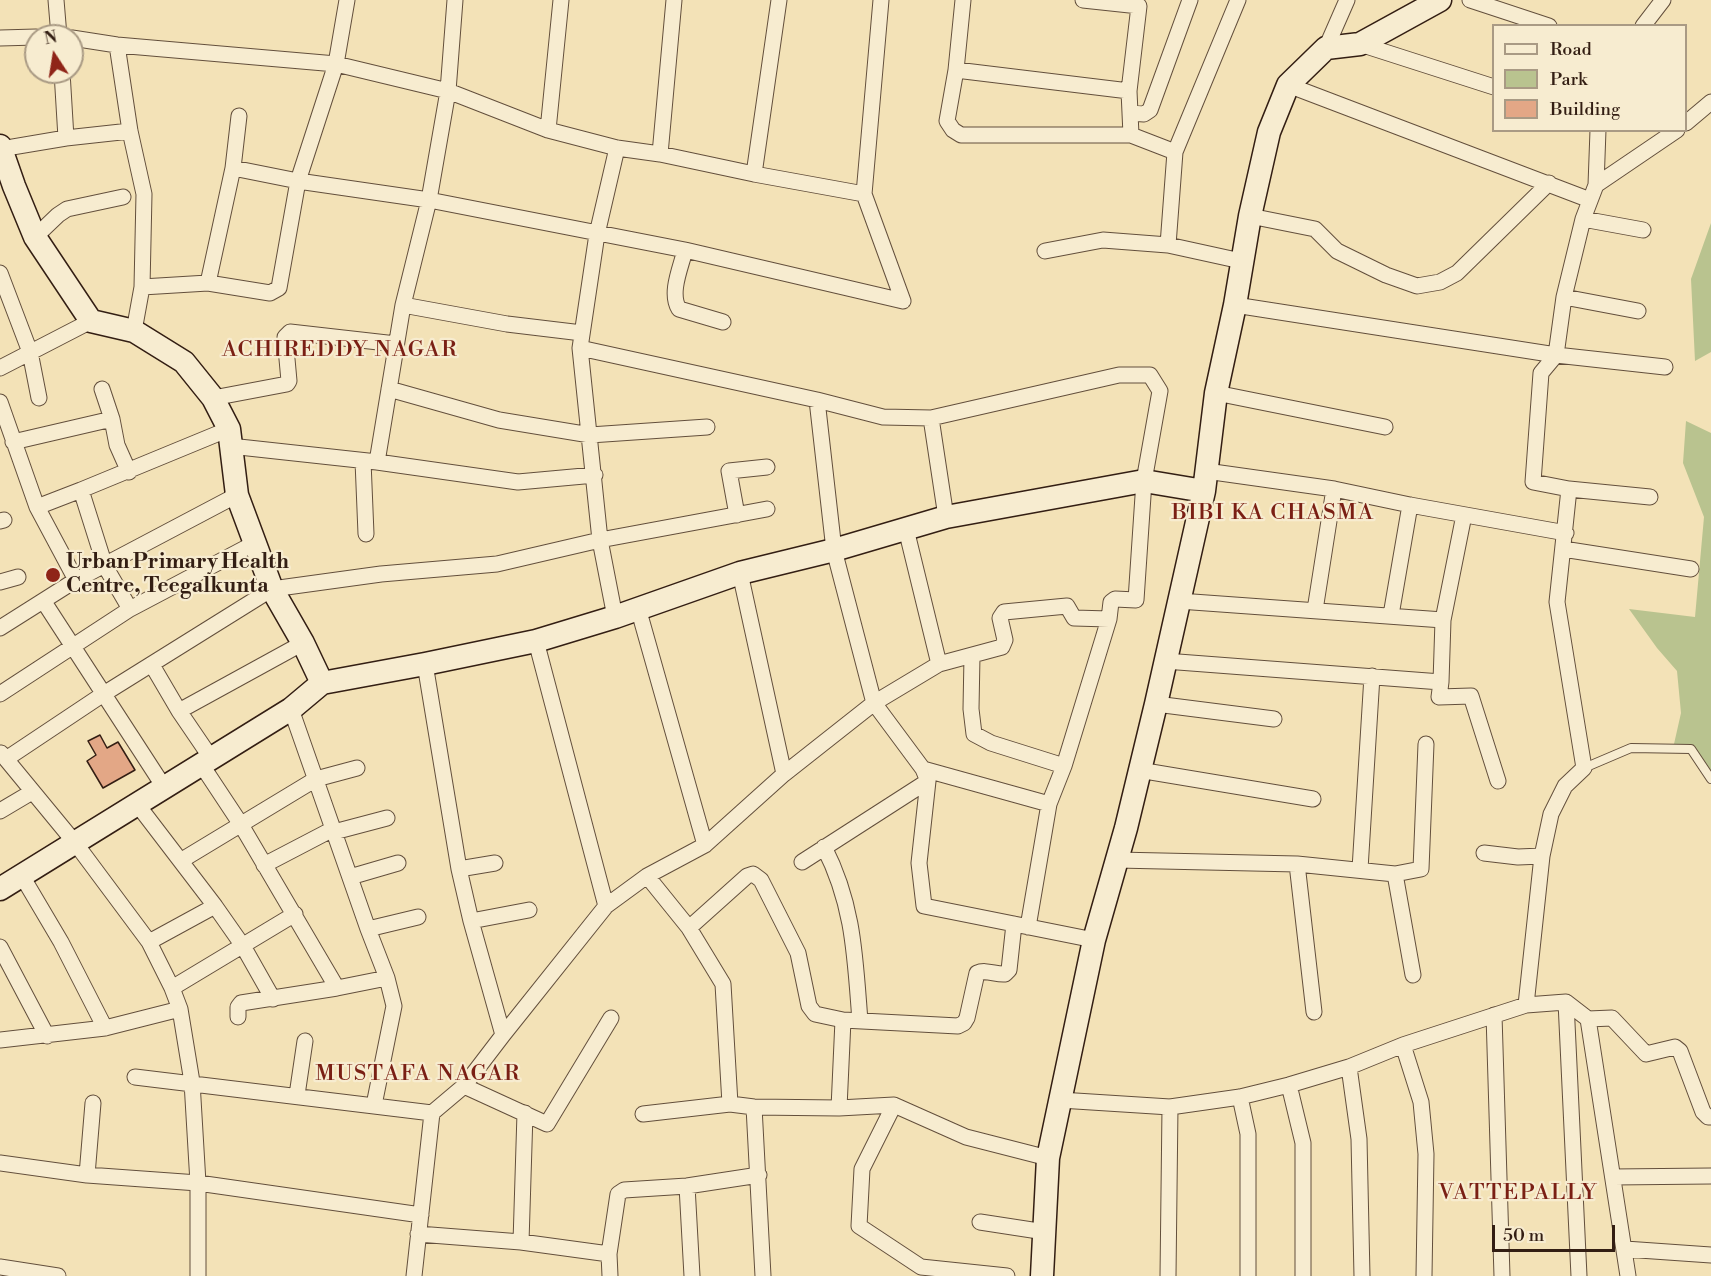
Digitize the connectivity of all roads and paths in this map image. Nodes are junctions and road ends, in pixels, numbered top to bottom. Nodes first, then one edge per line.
1 (56, 0) edge
2 (347, 0) edge
3 (454, 0) edge
4 (561, 0) edge
5 (674, 0) edge
6 (779, 0) edge
7 (881, 0) edge
8 (963, 0) edge
9 (1083, 0) edge
10 (1190, 0) edge
11 (1238, 0) edge
12 (1347, 0) edge
13 (1440, 0) edge
14 (1470, 0) edge
15 (1663, 0) edge
16 (58, 24) edge
17 (1543, 24) edge
18 (1645, 24) edge
19 (24, 37) edge
20 (0, 38) edge
21 (84, 40) edge
22 (1360, 44) junction
23 (117, 45) junction
24 (1326, 48) junction
25 (336, 64) junction
26 (956, 70) junction
27 (63, 84) edge
28 (1288, 85) junction
29 (1492, 86) edge
30 (448, 91) junction
31 (1129, 92) junction
32 (1711, 102) edge
33 (1130, 113) junction
34 (239, 116) dead end
35 (1687, 122) edge
36 (548, 130) junction
37 (130, 131) junction
38 (1598, 132) edge
39 (1674, 132) edge
40 (1131, 135) junction
41 (66, 138) junction
42 (0, 148) edge
43 (617, 148) junction
44 (1175, 152) junction
45 (660, 154) junction
46 (233, 168) junction
47 (754, 174) junction
48 (298, 181) junction
49 (1549, 183) junction
50 (1596, 184) junction
51 (7, 189) edge
52 (864, 194) junction
53 (123, 197) dead end
54 (429, 200) junction
55 (1590, 200) junction
56 (1250, 216) junction
57 (1583, 219) junction
58 (1642, 230) dead end
59 (597, 234) junction
60 (35, 237) junction
61 (1167, 245) junction
62 (685, 250) junction
63 (1045, 251) dead end
64 (1241, 261) junction
65 (0, 273) edge
66 (208, 283) junction
67 (142, 287) junction
68 (1564, 297) junction
69 (403, 305) junction
70 (1235, 305) junction
71 (1638, 311) dead end
72 (91, 321) junction
73 (723, 322) dead end
74 (134, 332) junction
75 (581, 340) junction
76 (396, 344) junction
77 (30, 352) junction
78 (1556, 355) junction
79 (1665, 367) dead end
80 (0, 368) edge
81 (102, 389) dead end
82 (389, 389) junction
83 (1216, 393) junction
84 (39, 398) dead end
85 (213, 398) junction
86 (817, 400) junction
87 (0, 402) edge
88 (931, 418) junction
89 (112, 419) junction
90 (707, 427) dead end
91 (1385, 427) dead end
92 (590, 435) junction
93 (229, 438) junction
94 (13, 442) junction
95 (370, 461) junction
96 (767, 467) dead end
97 (129, 472) junction
98 (595, 475) junction
99 (1144, 481) junction
100 (1205, 481) junction
101 (1334, 489) junction
102 (1569, 489) junction
103 (81, 490) junction
104 (237, 495) junction
105 (1650, 497) dead end
106 (1410, 505) junction
107 (37, 507) junction
108 (767, 509) dead end
109 (737, 515) junction
110 (1464, 515) junction
111 (946, 517) junction
112 (906, 529) junction
113 (1566, 533) junction
114 (366, 534) dead end
115 (600, 540) junction
116 (255, 543) junction
117 (1563, 549) junction
118 (834, 550) junction
119 (105, 566) junction
120 (1691, 569) dead end
121 (740, 573) junction
122 (18, 577) dead end
123 (76, 580) junction
124 (0, 582) edge
125 (272, 589) junction
126 (1179, 601) junction
127 (44, 602) junction
128 (638, 608) junction
129 (130, 609) junction
130 (1315, 610) junction
131 (1390, 615) junction
132 (615, 617) junction
133 (1109, 619) junction
134 (1443, 620) junction
135 (0, 628) edge
136 (536, 641) junction
137 (303, 643) junction
138 (72, 647) junction
139 (972, 656) junction
140 (1165, 661) junction
141 (425, 664) junction
142 (939, 664) junction
143 (152, 665) junction
144 (1372, 676) junction
145 (1441, 682) junction
146 (322, 683) junction
147 (0, 694) edge
148 (102, 695) junction
149 (874, 703) junction
150 (1156, 704) junction
151 (291, 709) junction
152 (179, 711) junction
153 (1274, 719) dead end
154 (1426, 744) dead end
155 (3, 755) edge
156 (206, 761) junction
157 (1064, 766) junction
158 (357, 768) dead end
159 (1584, 768) junction
160 (1139, 770) junction
161 (784, 774) junction
162 (925, 775) junction
163 (316, 778) junction
164 (1711, 779) edge
165 (1498, 781) dead end
166 (164, 787) junction
167 (32, 792) junction
168 (1313, 799) dead end
169 (137, 804) junction
170 (1050, 804) junction
171 (0, 811) edge
172 (387, 818) dead end
173 (240, 823) junction
174 (334, 831) junction
175 (76, 844) junction
176 (705, 845) junction
177 (824, 847) junction
178 (1484, 853) dead end
179 (1542, 856) junction
180 (182, 860) junction
181 (1117, 860) junction
182 (802, 861) dead end
183 (398, 863) dead end
184 (495, 863) dead end
185 (1297, 864) junction
186 (264, 865) junction
187 (459, 869) junction
188 (1360, 869) junction
189 (1395, 874) junction
190 (22, 876) junction
191 (647, 876) junction
192 (350, 877) junction
193 (0, 889) edge
194 (215, 906) junction
195 (606, 906) junction
196 (529, 910) dead end
197 (295, 914) junction
198 (418, 917) dead end
199 (471, 921) junction
200 (1021, 926) junction
201 (689, 928) junction
202 (368, 929) junction
203 (1094, 940) junction
204 (148, 942) junction
205 (243, 946) junction
206 (0, 947) edge
207 (1413, 975) dead end
208 (387, 978) junction
209 (172, 988) junction
210 (337, 988) junction
211 (273, 999) junction
212 (1566, 1002) junction
213 (1526, 1005) junction
214 (180, 1009) junction
215 (1314, 1011) dead end
216 (1494, 1015) junction
217 (238, 1017) dead end
218 (611, 1018) dead end
219 (1588, 1019) junction
220 (843, 1020) junction
221 (860, 1021) junction
222 (105, 1028) junction
223 (503, 1035) junction
224 (47, 1036) junction
225 (0, 1040) edge
226 (305, 1041) dead end
227 (1403, 1045) junction
228 (1349, 1067) junction
229 (135, 1077) dead end
230 (192, 1082) junction
231 (464, 1086) junction
232 (1289, 1086) junction
233 (297, 1095) junction
234 (1240, 1097) junction
235 (1060, 1100) junction
236 (93, 1103) dead end
237 (730, 1104) junction
238 (374, 1105) junction
239 (894, 1105) junction
240 (754, 1107) junction
241 (1170, 1107) junction
242 (839, 1108) junction
243 (432, 1113) junction
244 (525, 1113) junction
245 (643, 1114) dead end
246 (1711, 1117) edge
247 (1048, 1158) junction
248 (0, 1163) edge
249 (87, 1175) junction
250 (759, 1175) junction
251 (1711, 1176) edge
252 (1613, 1177) junction
253 (198, 1183) junction
254 (687, 1186) junction
255 (421, 1215) junction
256 (980, 1222) dead end
257 (1045, 1232) junction
258 (418, 1234) junction
259 (521, 1242) junction
260 (1625, 1249) junction
261 (609, 1254) junction
262 (1711, 1255) edge
263 (0, 1267) edge
264 (58, 1276) edge
265 (198, 1276) edge
266 (414, 1276) edge
267 (610, 1276) edge
268 (692, 1276) edge
269 (762, 1276) edge
270 (1006, 1276) edge
271 (1042, 1276) edge
272 (1168, 1276) edge
273 (1248, 1276) edge
274 (1303, 1276) edge
275 (1362, 1276) edge
276 (1424, 1276) edge
277 (1502, 1276) edge
278 (1579, 1276) edge
279 (1628, 1276) edge

1 - 16 street
2 - 25 street
3 - 30 street
4 - 36 street
5 - 45 street
6 - 47 street
7 - 52 street
8 - 26 street
9 - 31 street
10 - 33 street
11 - 44 street
12 - 24 street
13 - 22 street
14 - 17 street
15 - 18 street
19 - 20 street
21 - 23 street
22 - 24 street
22 - 29 street
23 - 25 street
23 - 37 street
24 - 28 street
25 - 30 street
25 - 48 street
26 - 31 street
26 - 40 street
27 - 41 street
28 - 49 street
28 - 56 street
30 - 36 street
30 - 54 street
31 - 33 street
32 - 35 street
33 - 40 street
34 - 46 street
36 - 43 street
37 - 41 street
37 - 67 street
38 - 50 street
39 - 50 street
40 - 44 street
41 - 42 street
42 - 51 street
43 - 45 street
43 - 59 street
44 - 61 street
45 - 47 street
46 - 48 street
46 - 66 street
47 - 52 street
48 - 54 street
48 - 66 street
49 - 55 street
49 - 56 street
50 - 55 street
51 - 60 street
52 - 62 street
53 - 60 street
54 - 59 street
54 - 69 street
55 - 57 street
56 - 64 street
57 - 58 street
57 - 68 street
59 - 62 street
59 - 75 street
60 - 72 street
61 - 63 street
61 - 64 street
62 - 73 street
64 - 70 street
65 - 77 street
66 - 67 street
67 - 74 street
68 - 71 street
68 - 78 street
69 - 75 street
69 - 76 street
70 - 78 street
70 - 83 street
72 - 74 street
72 - 77 street
74 - 85 street
75 - 86 street
75 - 92 street
76 - 82 street
76 - 85 street
77 - 80 street
77 - 84 street
78 - 79 street
78 - 102 street
81 - 89 street
82 - 92 street
82 - 95 street
83 - 91 street
83 - 100 street
85 - 93 street
86 - 88 street
86 - 118 street
87 - 94 street
88 - 99 street
88 - 111 street
89 - 94 street
89 - 97 street
90 - 92 street
92 - 98 street
93 - 95 street
93 - 97 street
93 - 104 street
94 - 107 street
95 - 98 street
95 - 114 street
96 - 109 street
97 - 103 street
98 - 115 street
99 - 100 street
99 - 111 street
99 - 133 street
100 - 101 street
100 - 126 street
101 - 106 street
101 - 130 street
102 - 105 street
102 - 113 street
103 - 107 street
103 - 119 street
104 - 116 street
104 - 119 street
106 - 110 street
106 - 131 street
107 - 123 street
108 - 109 street
109 - 115 street
110 - 113 street
110 - 134 street
111 - 112 street
112 - 118 street
112 - 142 street
113 - 117 street
115 - 125 street
115 - 132 street
116 - 125 street
116 - 129 street
117 - 120 street
117 - 159 street
118 - 121 street
118 - 149 street
119 - 123 street
119 - 129 street
121 - 128 street
121 - 161 street
122 - 124 street
123 - 127 street
125 - 137 street
125 - 143 street
126 - 130 street
126 - 140 street
127 - 135 street
127 - 138 street
128 - 132 street
128 - 176 street
129 - 138 street
130 - 131 street
131 - 134 street
132 - 136 street
133 - 139 street
133 - 157 street
134 - 145 street
136 - 141 street
136 - 195 street
137 - 146 street
137 - 152 street
138 - 147 street
138 - 148 street
139 - 142 street
139 - 157 street
140 - 144 street
140 - 150 street
141 - 146 street
141 - 187 street
142 - 149 street
143 - 148 street
143 - 152 street
144 - 145 street
144 - 188 street
145 - 165 street
146 - 151 street
148 - 155 street
148 - 166 street
149 - 161 street
149 - 162 street
150 - 153 street
150 - 160 street
151 - 156 street
151 - 163 street
152 - 156 street
154 - 189 street
155 - 167 street
156 - 166 street
156 - 173 street
157 - 170 street
158 - 163 street
159 - 164 lane
159 - 179 street
160 - 168 street
160 - 181 street
161 - 176 street
162 - 170 street
162 - 177 street
162 - 200 street
163 - 173 street
163 - 174 street
166 - 169 street
167 - 171 street
167 - 175 street
169 - 175 street
169 - 180 street
170 - 200 street
172 - 174 street
173 - 180 street
173 - 186 street
174 - 186 street
174 - 192 street
175 - 190 street
175 - 204 street
176 - 191 street
177 - 182 street
177 - 221 street
178 - 179 street
179 - 213 street
180 - 194 street
181 - 185 street
181 - 203 street
183 - 192 street
184 - 187 street
185 - 188 street
185 - 215 street
186 - 197 street
187 - 199 street
188 - 189 street
189 - 207 street
190 - 193 street
190 - 222 street
191 - 195 street
191 - 201 street
192 - 202 street
194 - 204 street
194 - 205 street
195 - 223 street
196 - 199 street
197 - 205 street
197 - 210 street
198 - 202 street
199 - 223 street
200 - 203 street
200 - 221 street
201 - 220 street
201 - 237 street
202 - 208 street
203 - 235 street
204 - 209 street
205 - 209 street
205 - 211 street
206 - 224 street
208 - 210 street
208 - 238 street
209 - 214 street
210 - 211 street
211 - 217 street
212 - 213 street
212 - 219 street
212 - 278 street
213 - 216 street
214 - 222 street
214 - 230 street
216 - 227 street
216 - 277 street
218 - 244 street
219 - 246 street
219 - 252 street
220 - 221 street
220 - 242 street
222 - 224 street
223 - 231 street
224 - 225 street
226 - 233 street
227 - 228 street
227 - 276 street
228 - 232 street
228 - 275 street
229 - 230 street
230 - 233 street
230 - 253 street
231 - 243 street
231 - 244 street
232 - 234 street
232 - 274 street
233 - 238 street
234 - 241 street
234 - 273 street
235 - 241 street
235 - 247 street
236 - 249 street
237 - 240 street
237 - 245 street
238 - 243 street
239 - 242 street
239 - 247 street
239 - 270 street
240 - 242 street
240 - 250 street
241 - 272 street
243 - 255 street
244 - 259 street
247 - 257 street
248 - 249 street
249 - 253 street
250 - 254 street
250 - 269 street
251 - 252 street
252 - 260 street
253 - 255 street
253 - 265 street
254 - 261 street
254 - 268 street
255 - 258 street
256 - 257 street
257 - 271 street
258 - 259 street
258 - 266 street
259 - 261 street
260 - 262 street
260 - 279 street
261 - 267 street
263 - 264 street

